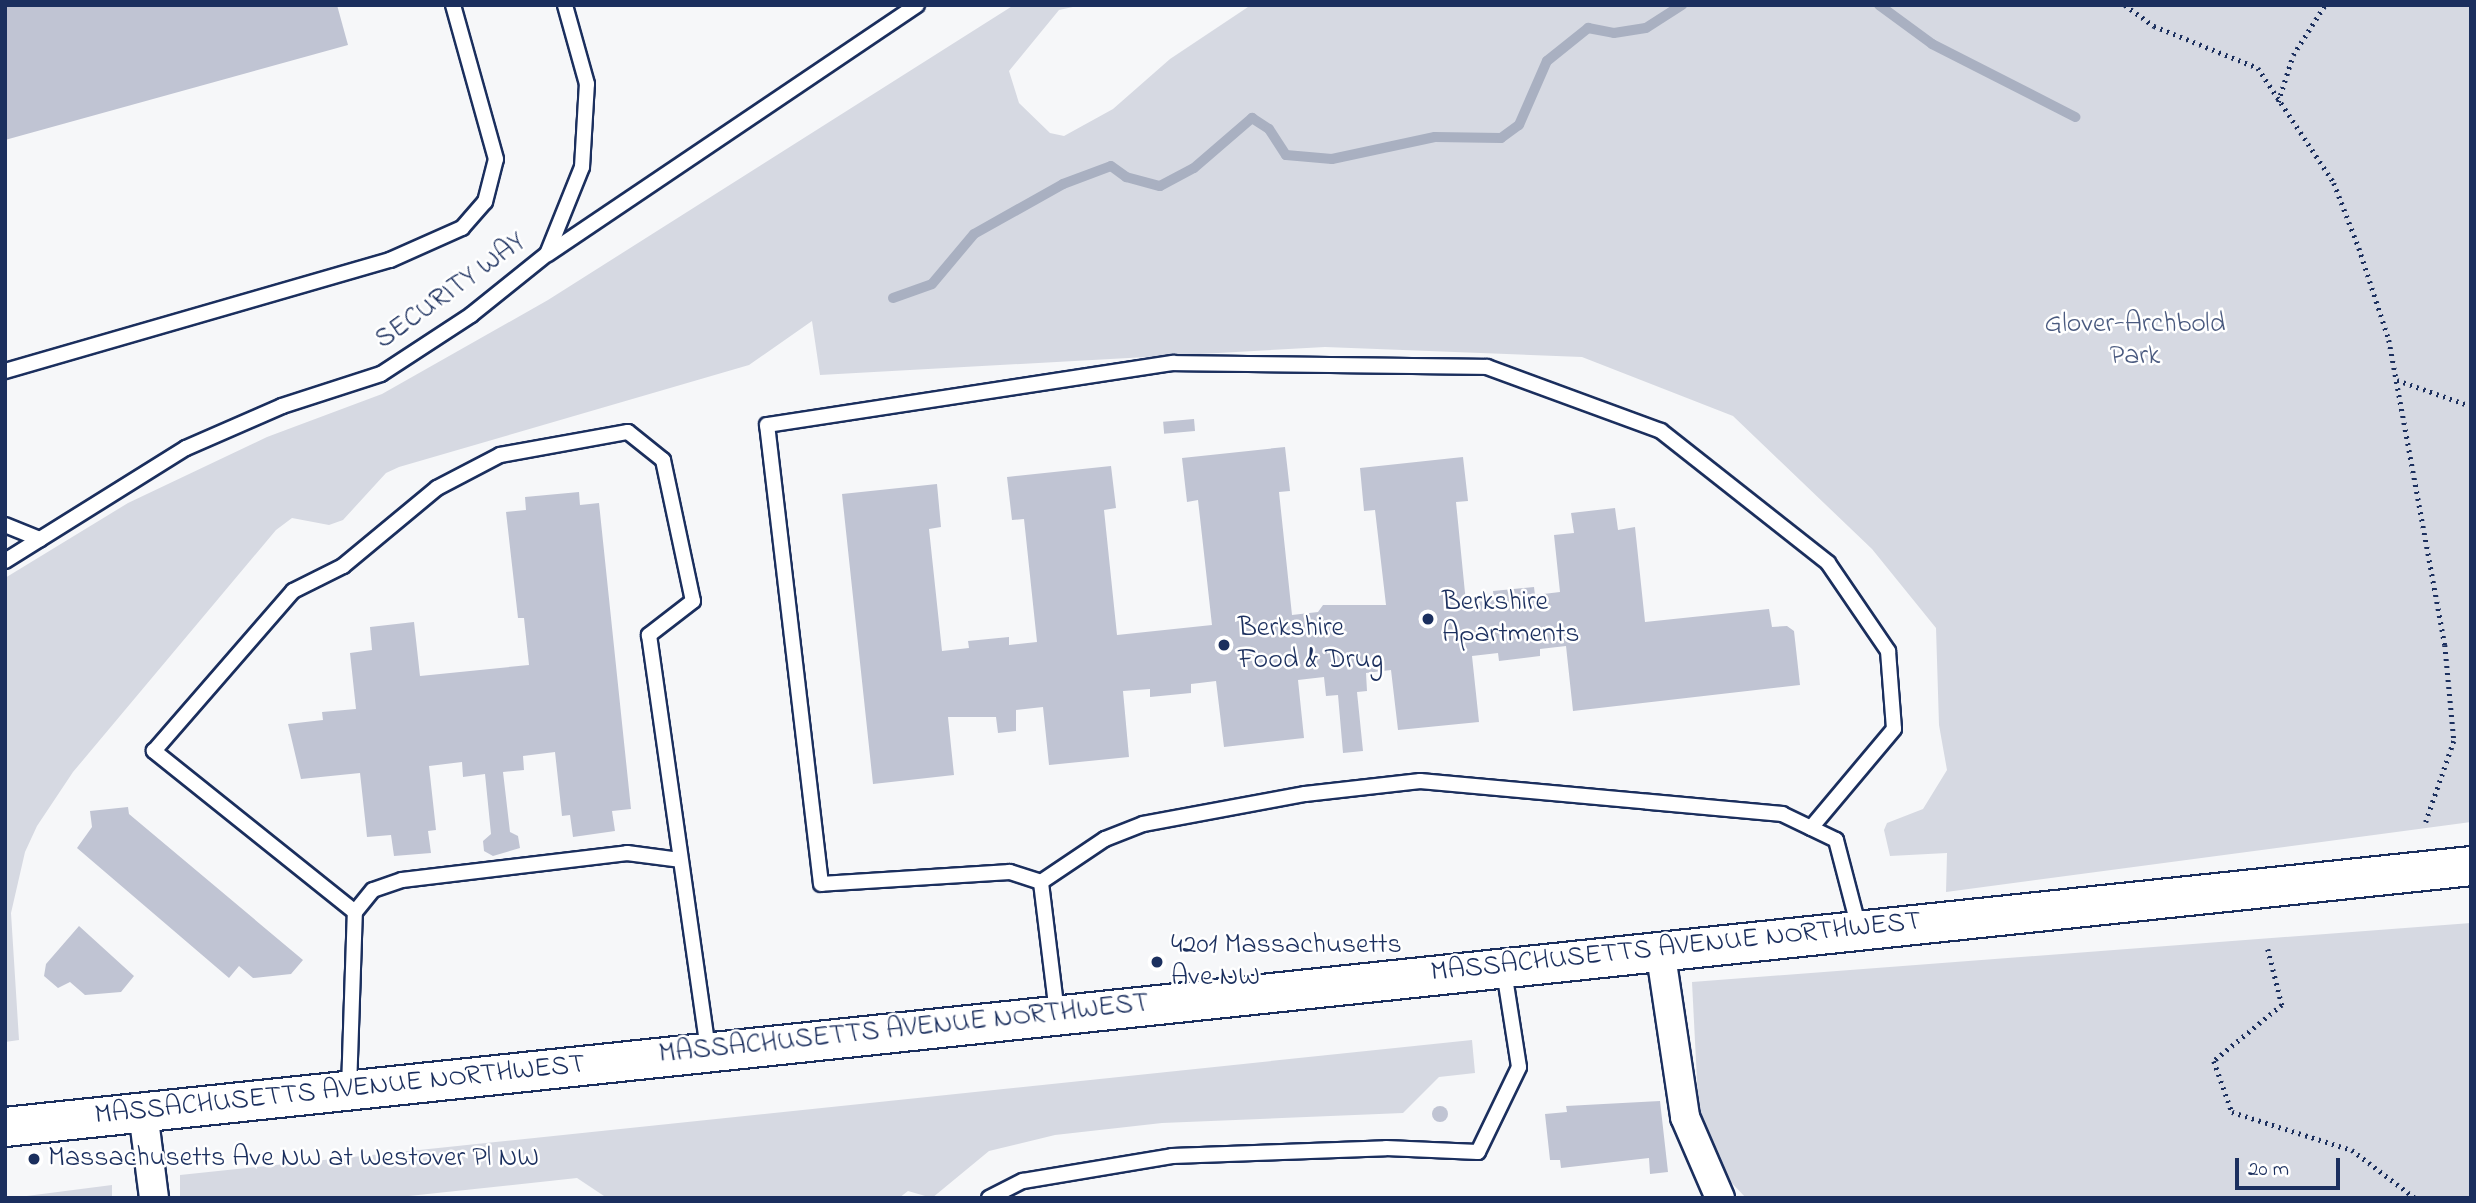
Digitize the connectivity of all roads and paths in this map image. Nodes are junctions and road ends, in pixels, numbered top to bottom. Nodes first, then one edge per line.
1 (453, 5) edge
2 (565, 5) edge
3 (917, 5) edge
4 (2125, 5) edge
5 (2325, 5) edge
6 (2278, 103) junction
7 (547, 254) junction
8 (5, 371) edge
9 (2396, 380) junction
10 (2471, 406) edge
11 (5, 525) edge
12 (40, 538) junction
13 (5, 561) edge
14 (2426, 822) dead end
15 (1811, 828) junction
16 (680, 860) junction
17 (2471, 866) edge
18 (1041, 882) junction
19 (355, 912) junction
20 (1859, 928) junction
21 (1660, 949) junction
22 (2268, 949) dead end
23 (1503, 966) junction
24 (1058, 1014) junction
25 (708, 1051) junction
26 (349, 1090) junction
27 (143, 1112) junction
28 (5, 1127) edge
29 (154, 1198) edge
30 (989, 1198) edge
31 (1720, 1198) edge
32 (2415, 1198) edge

1 - 8 lane
2 - 7 lane, SECURITY WAY
3 - 7 lane
4 - 6 path
5 - 6 path
6 - 9 path
7 - 12 lane, SECURITY WAY
9 - 10 path
9 - 14 path
11 - 12 lane
12 - 13 lane, SECURITY WAY
15 - 18 lane
15 - 18 lane
15 - 20 lane
16 - 19 lane
16 - 19 lane
16 - 25 lane
17 - 20 main road, MASSACHUSETTS AVENUE NORTHWEST
18 - 24 lane
19 - 26 lane
20 - 21 main road, MASSACHUSETTS AVENUE NORTHWEST
21 - 23 main road, MASSACHUSETTS AVENUE NORTHWEST
21 - 31 street
22 - 32 path
23 - 24 main road, MASSACHUSETTS AVENUE NORTHWEST
23 - 30 lane
24 - 25 main road, MASSACHUSETTS AVENUE NORTHWEST
25 - 26 main road, MASSACHUSETTS AVENUE NORTHWEST
26 - 27 main road, MASSACHUSETTS AVENUE NORTHWEST
27 - 28 main road, MASSACHUSETTS AVENUE NORTHWEST
27 - 29 street

